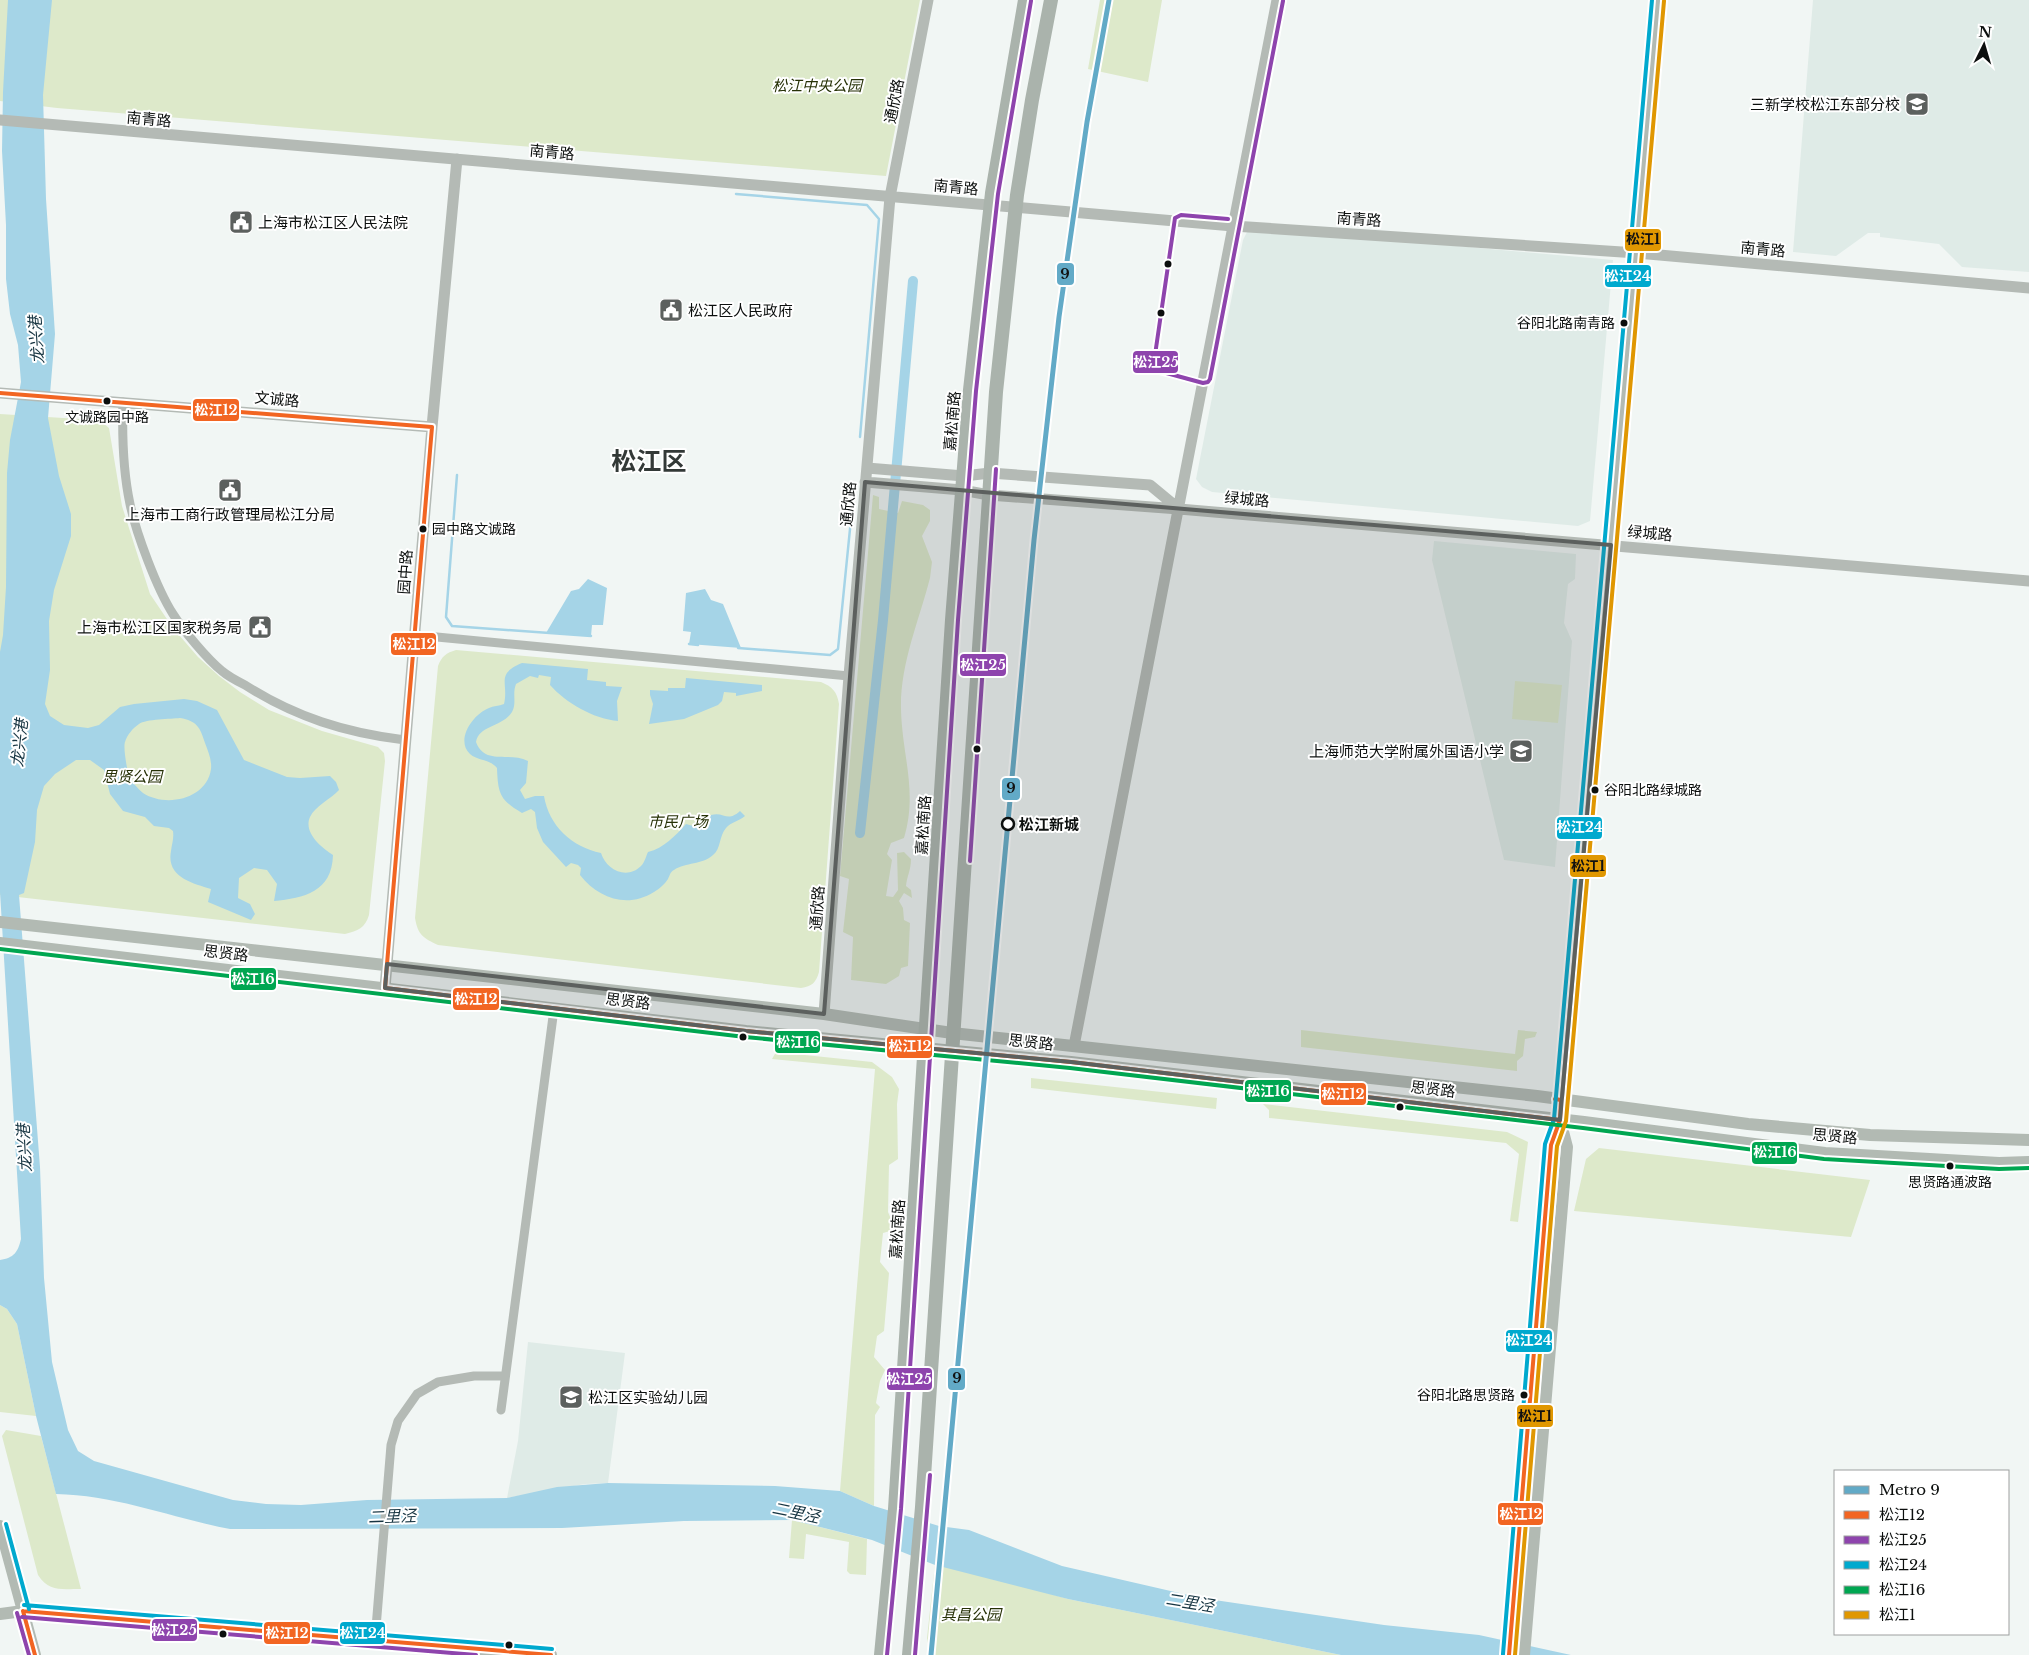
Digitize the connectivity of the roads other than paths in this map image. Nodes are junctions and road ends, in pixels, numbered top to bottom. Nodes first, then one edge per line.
1 (928, 0) edge
2 (1025, 0) edge
3 (1051, 0) edge
4 (1276, 0) edge
5 (1658, 0) edge
6 (0, 120) edge
7 (457, 159) junction
8 (890, 197) junction
9 (991, 205) junction
10 (1015, 207) junction
11 (1233, 226) junction
12 (1637, 253) junction
13 (2029, 288) edge
14 (0, 393) edge
15 (123, 402) junction
16 (432, 427) junction
17 (872, 468) junction
18 (990, 473) junction
19 (870, 483) junction
20 (963, 483) junction
21 (989, 495) junction
22 (1179, 509) junction
23 (1611, 545) junction
24 (2029, 581) edge
25 (416, 636) junction
26 (849, 676) junction
27 (405, 740) junction
28 (0, 922) edge
29 (0, 943) edge
30 (387, 964) junction
31 (385, 988) junction
32 (554, 1009) junction
33 (824, 1014) junction
34 (927, 1030) junction
35 (952, 1033) junction
36 (1074, 1046) junction
37 (925, 1050) junction
38 (951, 1051) junction
39 (1561, 1100) junction
40 (1560, 1120) junction
41 (2029, 1140) edge
42 (2029, 1162) edge
43 (504, 1376) junction
44 (501, 1410) dead end
45 (0, 1526) edge
46 (23, 1611) junction
47 (0, 1614) edge
48 (375, 1640) junction
49 (35, 1655) edge
50 (550, 1655) edge
51 (881, 1655) edge
52 (909, 1655) edge
53 (1509, 1655) edge
54 (1524, 1655) edge

1 - 8 street, 通欣路
2 - 9 main road, 嘉松南路
3 - 10 main road
4 - 11 street
5 - 12 main road
6 - 7 street, 南青路
7 - 8 street, 南青路
7 - 16 street, 园中路
8 - 9 street, 南青路
8 - 17 street, 通欣路
9 - 10 street, 南青路
9 - 20 main road, 嘉松南路
10 - 11 street, 南青路
10 - 18 main road
11 - 12 street, 南青路
11 - 22 street
12 - 13 street, 南青路
12 - 23 main road
14 - 15 street, 文诚路
15 - 16 street, 文诚路
15 - 27 street
16 - 25 street, 园中路
17 - 19 street, 通欣路
17 - 20 street, 绿城路
18 - 20 street, 绿城路
18 - 21 main road
18 - 22 street, 绿城路
19 - 20 street, 绿城路
19 - 26 street, 通欣路
20 - 21 street, 绿城路
20 - 34 main road, 嘉松南路
21 - 22 street, 绿城路
21 - 35 main road
22 - 23 street, 绿城路
22 - 36 street
23 - 24 street, 绿城路
23 - 39 main road
25 - 26 street
25 - 27 street, 园中路
26 - 33 street, 通欣路
27 - 30 street, 园中路
28 - 30 main road, 思贤路
29 - 31 main road, 思贤路
30 - 31 street, 园中路
30 - 33 main road, 思贤路
31 - 32 main road, 思贤路
32 - 37 main road, 思贤路
32 - 43 street
33 - 34 main road, 思贤路
34 - 35 main road, 思贤路
34 - 37 main road, 嘉松南路
35 - 36 main road, 思贤路
35 - 38 main road
36 - 39 main road, 思贤路
37 - 38 main road, 思贤路
37 - 51 main road, 嘉松南路
38 - 40 main road, 思贤路
38 - 52 main road
39 - 40 main road
39 - 41 main road, 思贤路
40 - 42 main road, 思贤路
40 - 53 main road
40 - 54 main road
43 - 44 street
43 - 48 street
45 - 46 main road
46 - 47 main road
46 - 48 main road
46 - 49 main road
48 - 50 main road

